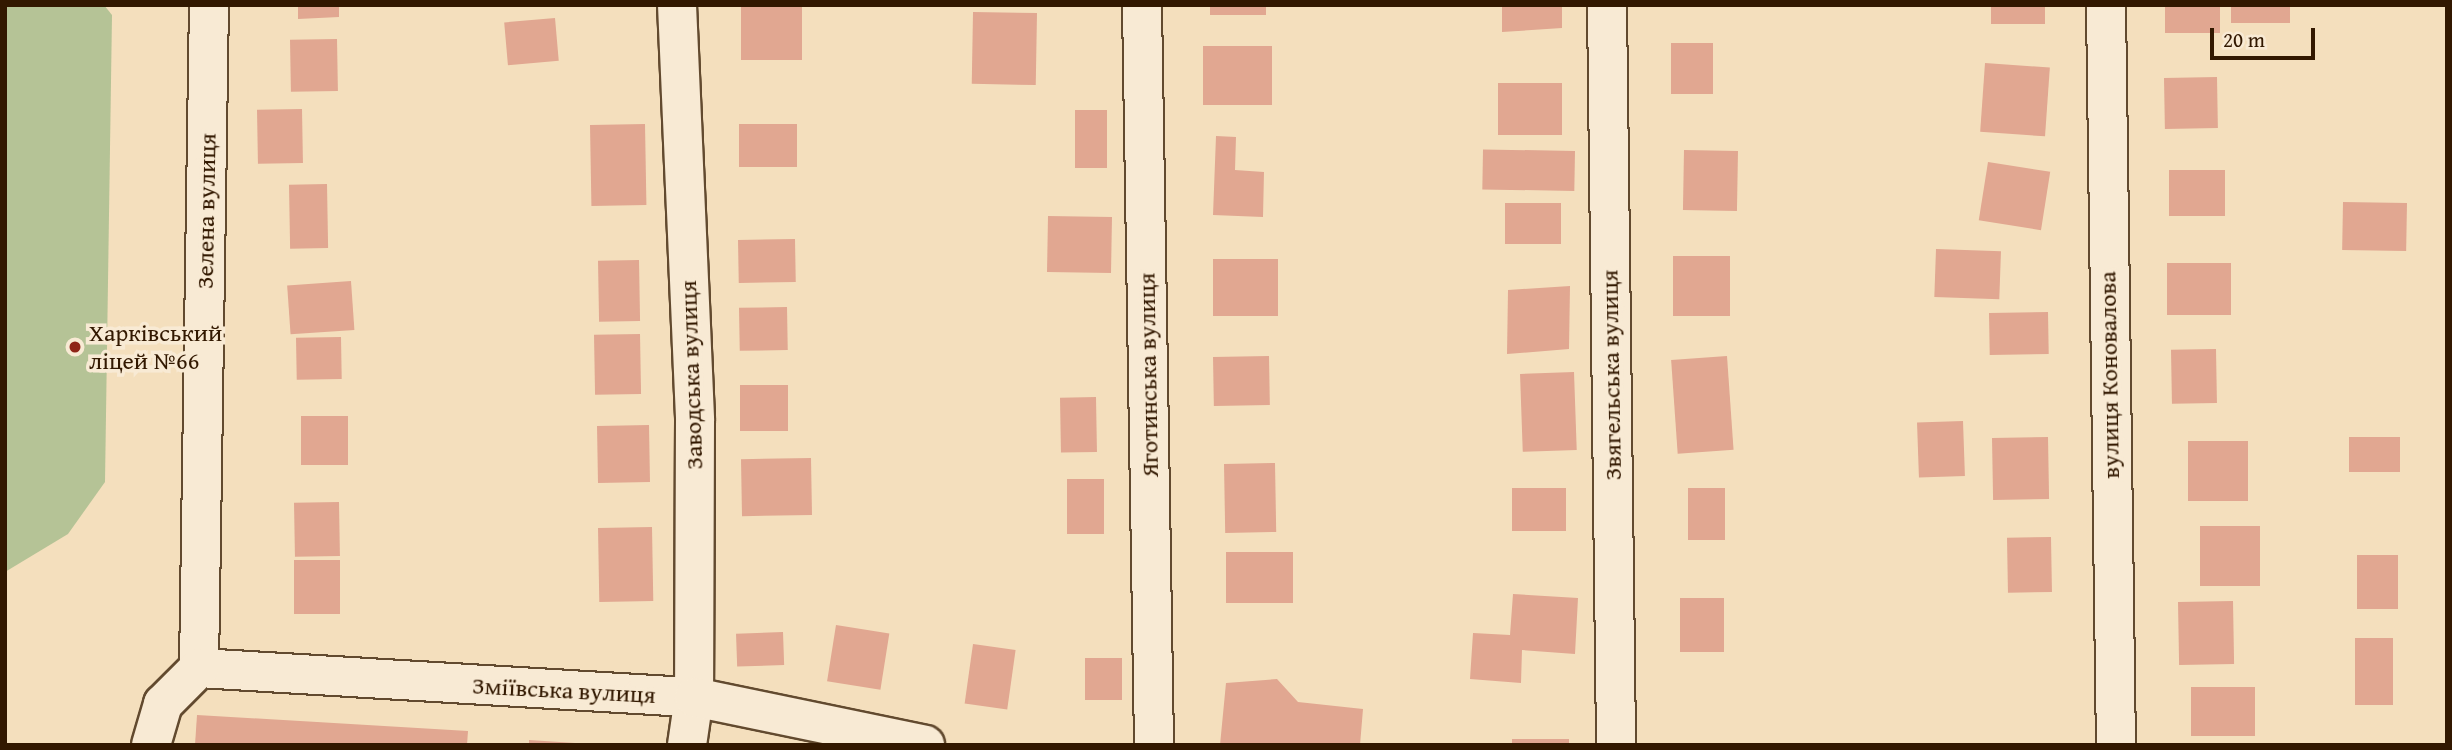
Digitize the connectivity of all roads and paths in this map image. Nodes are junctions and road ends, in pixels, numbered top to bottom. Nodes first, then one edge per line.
1 (209, 5) edge
2 (677, 5) edge
3 (1142, 5) edge
4 (1607, 5) edge
5 (2106, 5) edge
6 (199, 668) junction
7 (694, 697) junction
8 (151, 745) edge
9 (687, 745) edge
10 (925, 745) edge
11 (1154, 745) edge
12 (1616, 745) edge
13 (2116, 745) edge

1 - 6 street, Зелена вулиця
2 - 7 street, Заводська вулиця
3 - 11 street, Яготинська вулиця
4 - 12 street, Звягельська вулиця
5 - 13 street, вулиця Коновалова
6 - 7 street, Зміївська вулиця
6 - 8 street
7 - 9 street, Заводська вулиця
7 - 10 street, Зміївська вулиця

